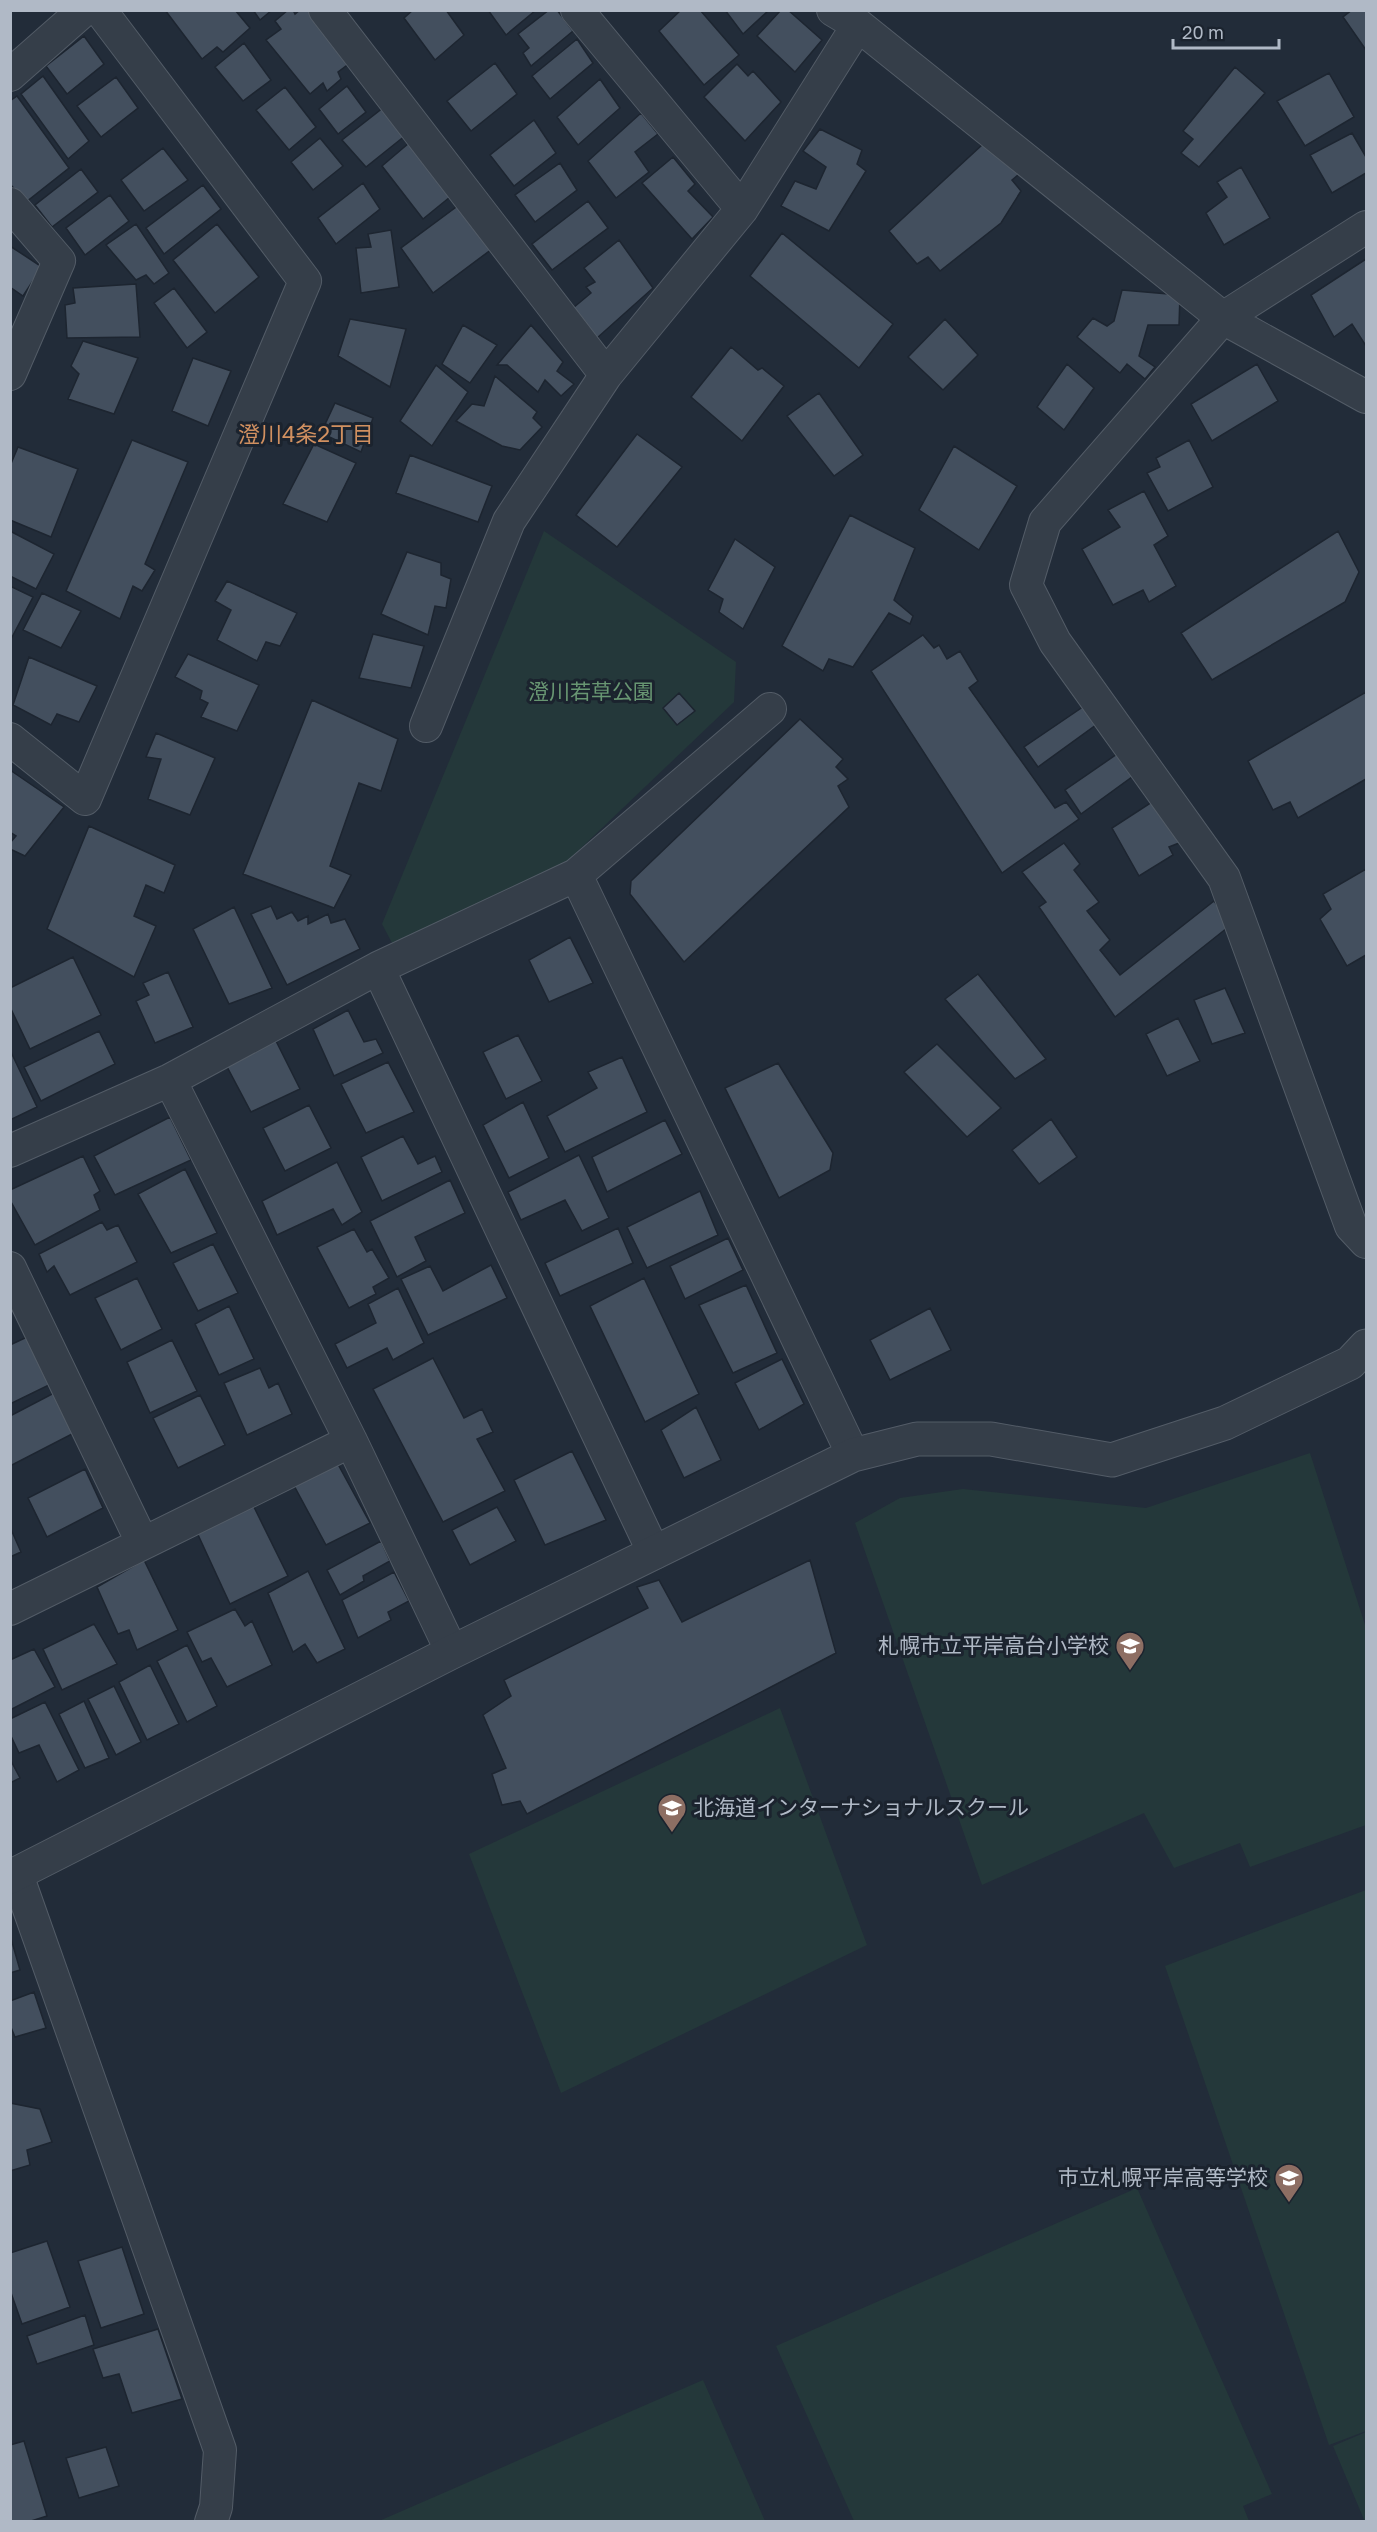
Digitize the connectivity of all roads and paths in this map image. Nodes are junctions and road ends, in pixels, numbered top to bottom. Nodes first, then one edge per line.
1 (84, 10) edge
2 (100, 10) edge
3 (325, 10) edge
4 (578, 10) edge
5 (845, 18) edge
6 (10, 75) edge
7 (10, 204) edge
8 (742, 209) junction
9 (1366, 227) edge
10 (1223, 318) junction
11 (10, 374) edge
12 (606, 375) junction
13 (1366, 397) edge
14 (770, 709) dead end
15 (426, 726) dead end
16 (10, 739) edge
17 (576, 875) junction
18 (378, 968) junction
19 (170, 1080) junction
20 (10, 1152) edge
21 (1366, 1242) edge
22 (10, 1268) edge
23 (1366, 1346) edge
24 (351, 1442) junction
25 (853, 1455) junction
26 (142, 1542) junction
27 (654, 1553) junction
28 (10, 1609) edge
29 (452, 1652) junction
30 (14, 1876) edge
31 (211, 2522) edge

1 - 6 street
2 - 16 street
3 - 12 street
4 - 8 street
5 - 8 street
5 - 10 street
7 - 11 street
8 - 12 street
9 - 10 street
10 - 13 street
10 - 21 street
12 - 15 street
14 - 17 street
17 - 18 street
17 - 25 street
18 - 19 street
18 - 27 street
19 - 20 street
19 - 24 street
22 - 26 street
23 - 25 street
24 - 26 street
24 - 29 street
25 - 27 street
26 - 28 street
27 - 29 street
29 - 30 street
30 - 31 street

